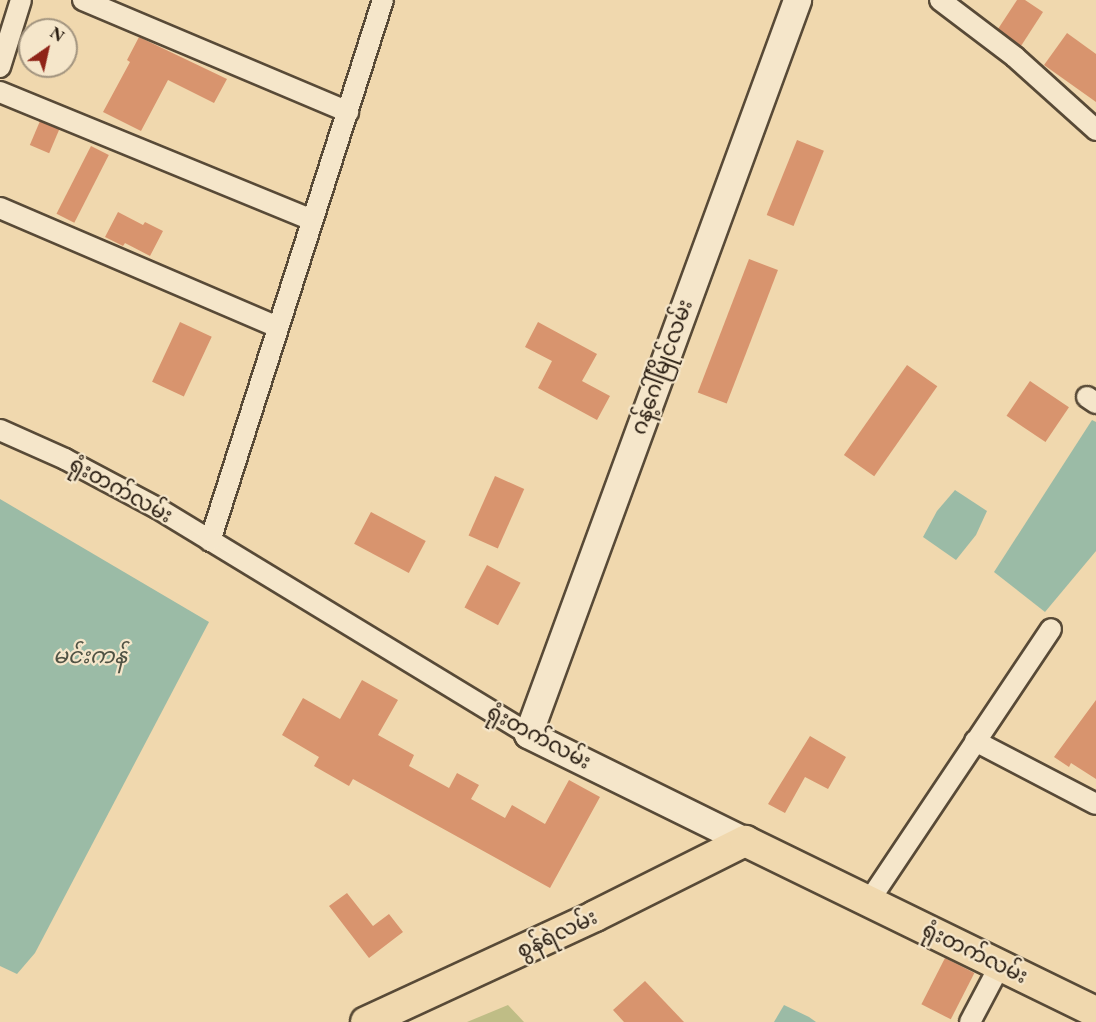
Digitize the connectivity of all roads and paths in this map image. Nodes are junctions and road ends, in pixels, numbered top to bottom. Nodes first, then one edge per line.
1 (21, 0) edge
2 (83, 0) edge
3 (383, 0) edge
4 (797, 0) edge
5 (940, 0) edge
6 (0, 67) edge
7 (0, 92) edge
8 (348, 112) junction
9 (1096, 130) edge
10 (0, 208) edge
11 (312, 220) junction
12 (278, 327) junction
13 (0, 430) edge
14 (210, 541) junction
15 (1051, 629) dead end
16 (528, 734) junction
17 (975, 741) junction
18 (1096, 804) edge
19 (745, 841) junction
20 (869, 902) junction
21 (1000, 965) junction
22 (1096, 1012) edge
23 (366, 1022) edge
24 (970, 1022) edge

1 - 6 street
2 - 8 street
3 - 8 street
4 - 16 street, ဂန့်ဂေါ်မြိုင်လမ်း
5 - 9 street
7 - 11 street
8 - 11 street
10 - 12 street
11 - 12 street
12 - 14 street
13 - 14 street, ရုံးတက်လမ်း
14 - 16 street, ရုံးတက်လမ်း
15 - 17 street
16 - 19 street, ရုံးတက်လမ်း
17 - 18 street
17 - 20 street
19 - 20 main road, ရုံးတက်လမ်း
19 - 23 main road, စွန်ရဲလမ်း
20 - 21 main road, ရုံးတက်လမ်း
21 - 22 main road, ရုံးတက်လမ်း
21 - 24 street

